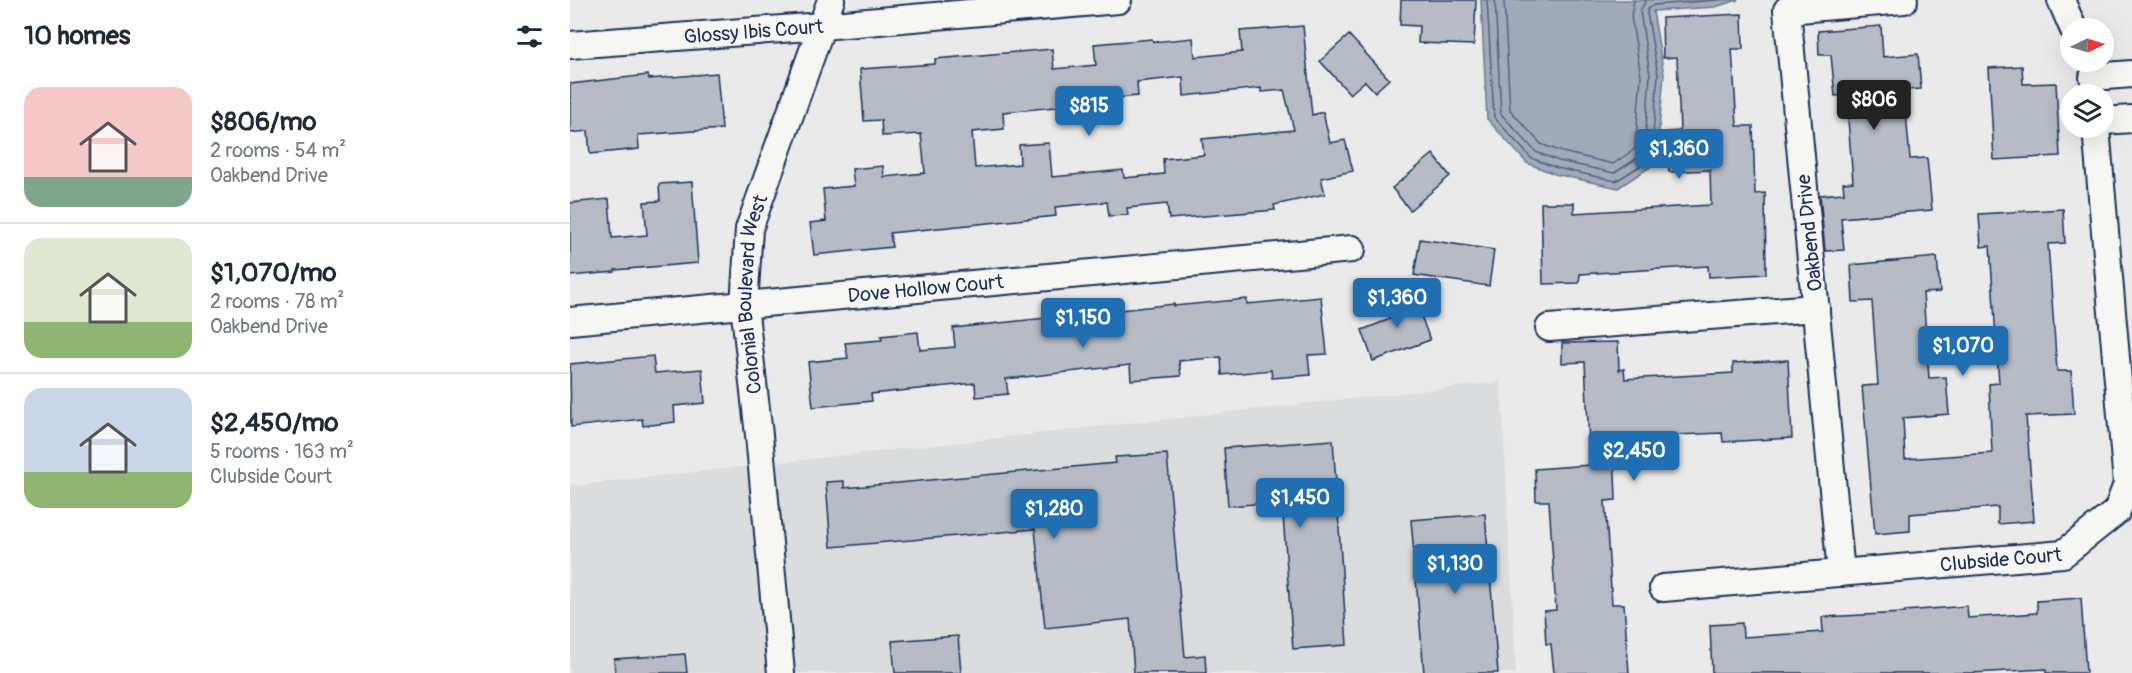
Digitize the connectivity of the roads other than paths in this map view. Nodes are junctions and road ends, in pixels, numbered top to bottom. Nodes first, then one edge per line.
1 (831, 0) edge
2 (1118, 0) edge
3 (1904, 0) edge
4 (2061, 0) edge
5 (2069, 18) edge
6 (822, 26) junction
7 (570, 45) edge
8 (2132, 74) edge
9 (2091, 78) edge
10 (2132, 119) edge
11 (2114, 120) edge
12 (2097, 138) edge
13 (1352, 249) dead end
14 (744, 305) junction
15 (1816, 308) junction
16 (570, 321) edge
17 (1549, 328) dead end
18 (1841, 573) junction
19 (1664, 588) dead end
20 (781, 673) edge

1 - 6 street, Colonial Boulevard West
2 - 6 street, Glossy Ibis Court
3 - 15 street, Oakbend Drive
4 - 5 street
6 - 7 street, Glossy Ibis Court
6 - 14 street, Colonial Boulevard West
8 - 9 street
10 - 11 street
12 - 18 street, Clubside Court
13 - 14 street, Dove Hollow Court
14 - 16 street, Dove Hollow Court
14 - 20 street, Colonial Boulevard West
15 - 17 street
15 - 18 street, Oakbend Drive
18 - 19 street, Clubside Court

